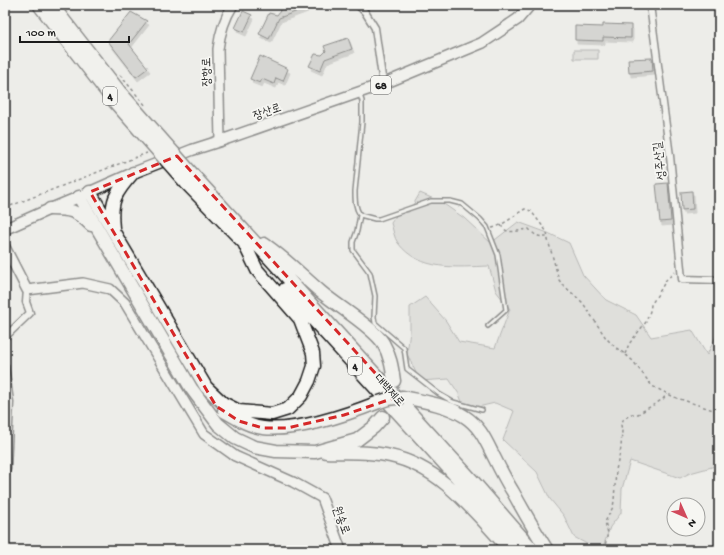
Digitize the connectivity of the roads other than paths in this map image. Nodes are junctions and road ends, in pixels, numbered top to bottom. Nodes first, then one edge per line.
1 (39, 5) edge
2 (52, 5) edge
3 (233, 5) edge
4 (358, 5) edge
5 (530, 5) edge
6 (650, 5) edge
7 (383, 84) junction
8 (359, 92) junction
9 (220, 141) junction
10 (133, 173) junction
11 (191, 181) junction
12 (85, 195) junction
13 (50, 208) junction
14 (360, 215) junction
15 (5, 229) edge
16 (114, 233) junction
17 (245, 237) junction
18 (102, 238) junction
19 (5, 247) edge
20 (719, 280) edge
21 (27, 290) junction
22 (488, 326) dead end
23 (5, 337) edge
24 (5, 366) edge
25 (394, 381) dead end
26 (206, 387) junction
27 (482, 410) dead end
28 (383, 417) dead end
29 (315, 452) junction
30 (5, 476) edge
31 (5, 531) edge
32 (5, 538) edge
33 (341, 550) edge
34 (510, 550) edge
35 (522, 550) edge
36 (533, 550) edge
37 (547, 550) edge

1 - 11 highway, 4, bridge
2 - 11 highway, 4, bridge
3 - 9 street, 장항로
4 - 7 street
5 - 7 main road, 장산로 / 68
6 - 20 street, 성주산길
7 - 8 main road, 장산로 / 68
8 - 9 main road, 장산로 / 68
8 - 14 lane
9 - 10 main road, 장산로 / 68
10 - 12 main road, 장산로 / 68
10 - 16 highway
11 - 17 highway, 대백제로
12 - 13 main road, 장산로 / 68
12 - 16 highway
12 - 18 highway
13 - 15 main road, 장산로 / 68
13 - 18 highway
14 - 22 lane
14 - 27 lane
16 - 26 highway
17 - 25 highway
17 - 26 highway
17 - 35 highway, 대백제로 / 4
17 - 36 highway, 대백제로
18 - 29 highway
19 - 21 street
21 - 23 street
21 - 33 street, 원송로
24 - 30 street
26 - 37 highway, bridge
28 - 29 highway
29 - 34 highway
31 - 32 street

